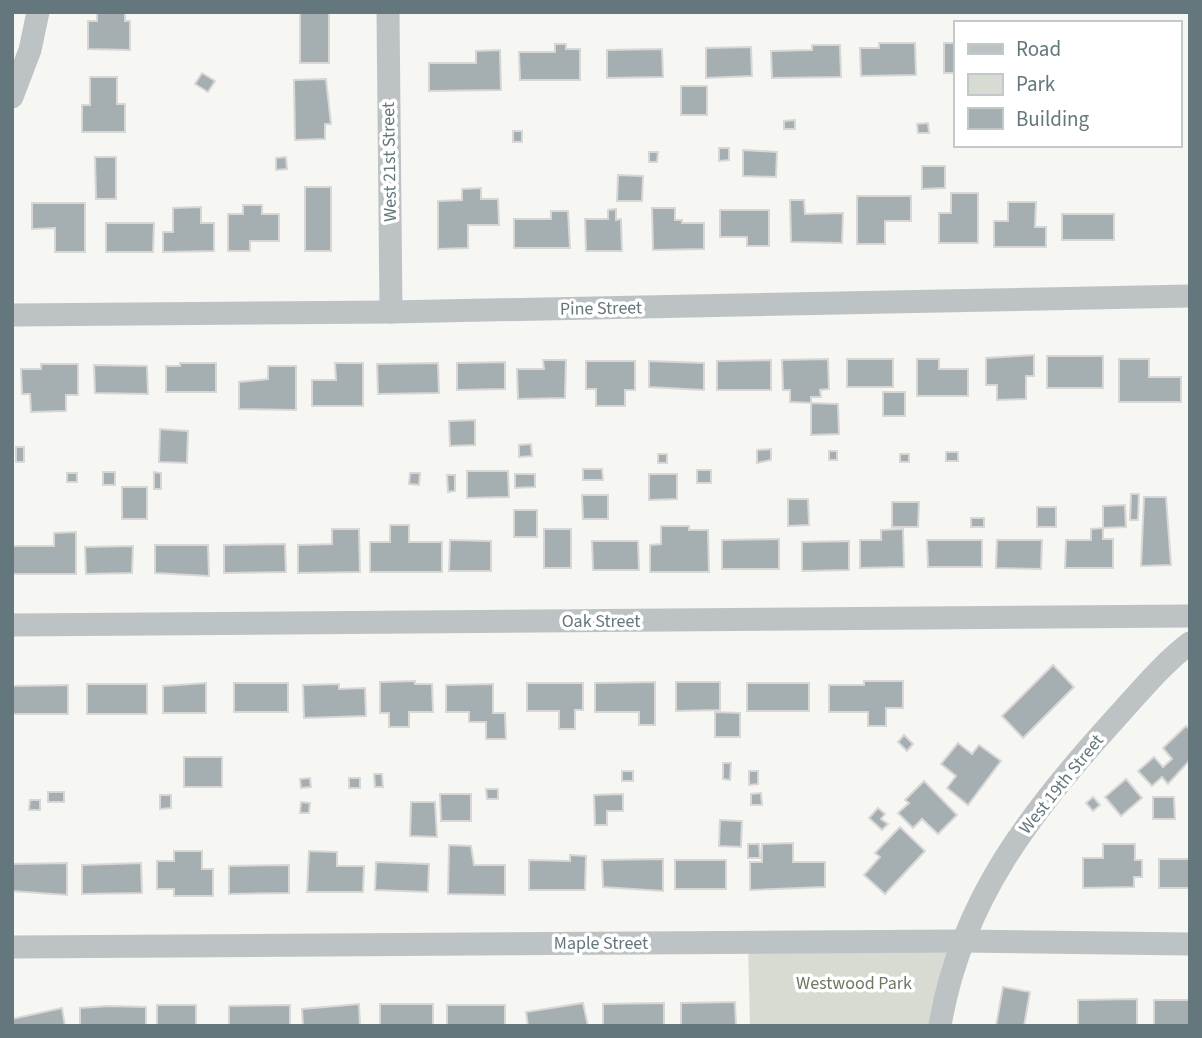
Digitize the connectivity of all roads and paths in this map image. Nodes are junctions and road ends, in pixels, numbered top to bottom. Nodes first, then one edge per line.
1 (38, 12) edge
2 (388, 12) edge
3 (12, 97) edge
4 (1190, 296) edge
5 (391, 312) junction
6 (12, 314) edge
7 (1190, 616) edge
8 (12, 625) edge
9 (1190, 643) edge
10 (961, 941) junction
11 (1190, 944) edge
12 (12, 947) edge
13 (940, 1026) edge

1 - 3 street
2 - 5 street, West 21st Street
4 - 5 street, Pine Street
5 - 6 street, Pine Street
7 - 8 street, Oak Street
9 - 10 street, West 19th Street
10 - 11 street, Maple Street
10 - 12 street, Maple Street
10 - 13 street, West 19th Street

